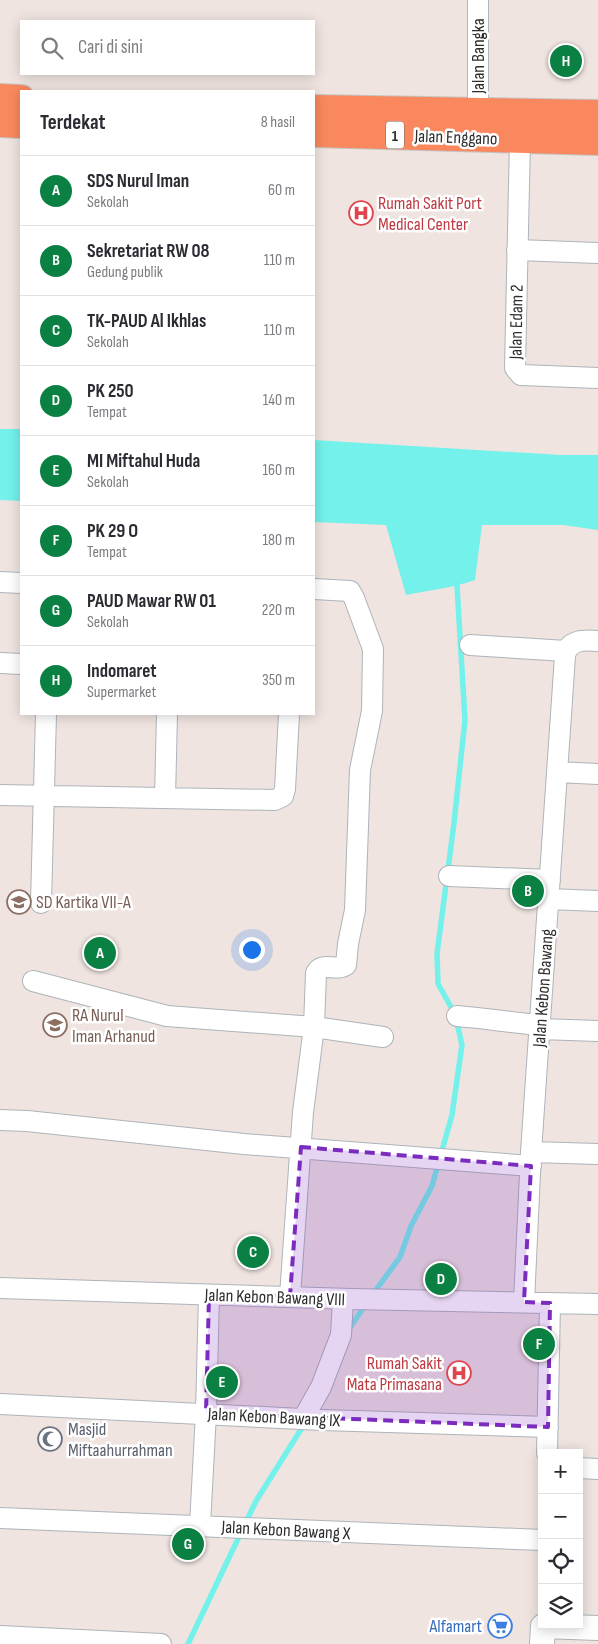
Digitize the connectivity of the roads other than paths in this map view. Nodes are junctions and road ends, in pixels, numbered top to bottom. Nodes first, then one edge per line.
1 (478, 0) edge
2 (0, 98) edge
3 (20, 99) edge
4 (315, 108) edge
5 (598, 114) edge
6 (469, 120) junction
7 (0, 123) edge
8 (20, 124) edge
9 (315, 133) edge
10 (520, 139) junction
11 (598, 141) edge
12 (517, 250) junction
13 (598, 253) edge
14 (598, 378) edge
15 (0, 582) edge
16 (20, 583) edge
17 (315, 589) edge
18 (598, 641) edge
19 (470, 645) dead end
20 (566, 651) junction
21 (0, 663) edge
22 (20, 664) edge
23 (46, 715) edge
24 (167, 715) edge
25 (289, 715) edge
26 (557, 772) junction
27 (598, 774) edge
28 (0, 795) edge
29 (43, 796) junction
30 (165, 798) junction
31 (449, 876) dead end
32 (549, 889) junction
33 (598, 902) edge
34 (41, 903) dead end
35 (33, 981) dead end
36 (458, 1016) dead end
37 (314, 1027) junction
38 (540, 1027) junction
39 (598, 1031) edge
40 (382, 1037) dead end
41 (0, 1120) edge
42 (301, 1147) junction
43 (598, 1154) edge
44 (531, 1159) junction
45 (0, 1288) edge
46 (209, 1295) junction
47 (290, 1296) junction
48 (347, 1299) junction
49 (524, 1302) junction
50 (550, 1303) junction
51 (598, 1304) edge
52 (0, 1404) edge
53 (206, 1413) junction
54 (310, 1419) junction
55 (548, 1427) junction
56 (547, 1449) edge
57 (583, 1468) edge
58 (598, 1469) edge
59 (0, 1518) edge
60 (200, 1525) junction
61 (538, 1540) edge
62 (598, 1628) edge
63 (543, 1632) edge
64 (0, 1636) edge
65 (161, 1644) edge

1 - 6 street, Jalan Bangka
2 - 3 highway
4 - 6 highway, Jalan Enggano / 1
5 - 6 highway, Jalan Enggano / 1
6 - 9 highway, Jalan Enggano / 1
6 - 10 highway, Jalan Enggano / 1
7 - 8 highway
10 - 11 highway, Jalan Enggano / 1
10 - 12 street, Jalan Edam 2
12 - 13 street
12 - 14 street, Jalan Edam 2
15 - 16 street
17 - 37 street
18 - 20 street
19 - 20 street
20 - 26 street, Jalan Kebon Bawang
21 - 22 street
23 - 29 street
24 - 30 street
25 - 30 street
26 - 27 street
26 - 32 street, Jalan Kebon Bawang
28 - 29 street
29 - 30 street
29 - 34 street
31 - 32 street
32 - 33 street
32 - 38 street, Jalan Kebon Bawang
35 - 37 street
36 - 38 street
37 - 40 street
37 - 42 street
38 - 39 street
38 - 44 street, Jalan Kebon Bawang
41 - 42 street
42 - 44 street
42 - 47 street
43 - 44 street
44 - 49 street, Jalan Kebon Bawang
45 - 46 street, Jalan Kebon Bawang VIII
46 - 47 street, Jalan Kebon Bawang VIII
46 - 53 street
47 - 48 street, Jalan Kebon Bawang VIII
48 - 49 street, Jalan Kebon Bawang VIII
48 - 54 street
49 - 50 street, Jalan Kebon Bawang VIII
50 - 51 street, Jalan Kebon Bawang VIII
50 - 55 street
52 - 53 street, Jalan Kebon Bawang IX
53 - 54 street, Jalan Kebon Bawang IX
53 - 60 street
54 - 55 street, Jalan Kebon Bawang IX
55 - 56 street
57 - 58 street
59 - 60 street, Jalan Kebon Bawang X
60 - 61 street, Jalan Kebon Bawang X
62 - 63 street
64 - 65 street

